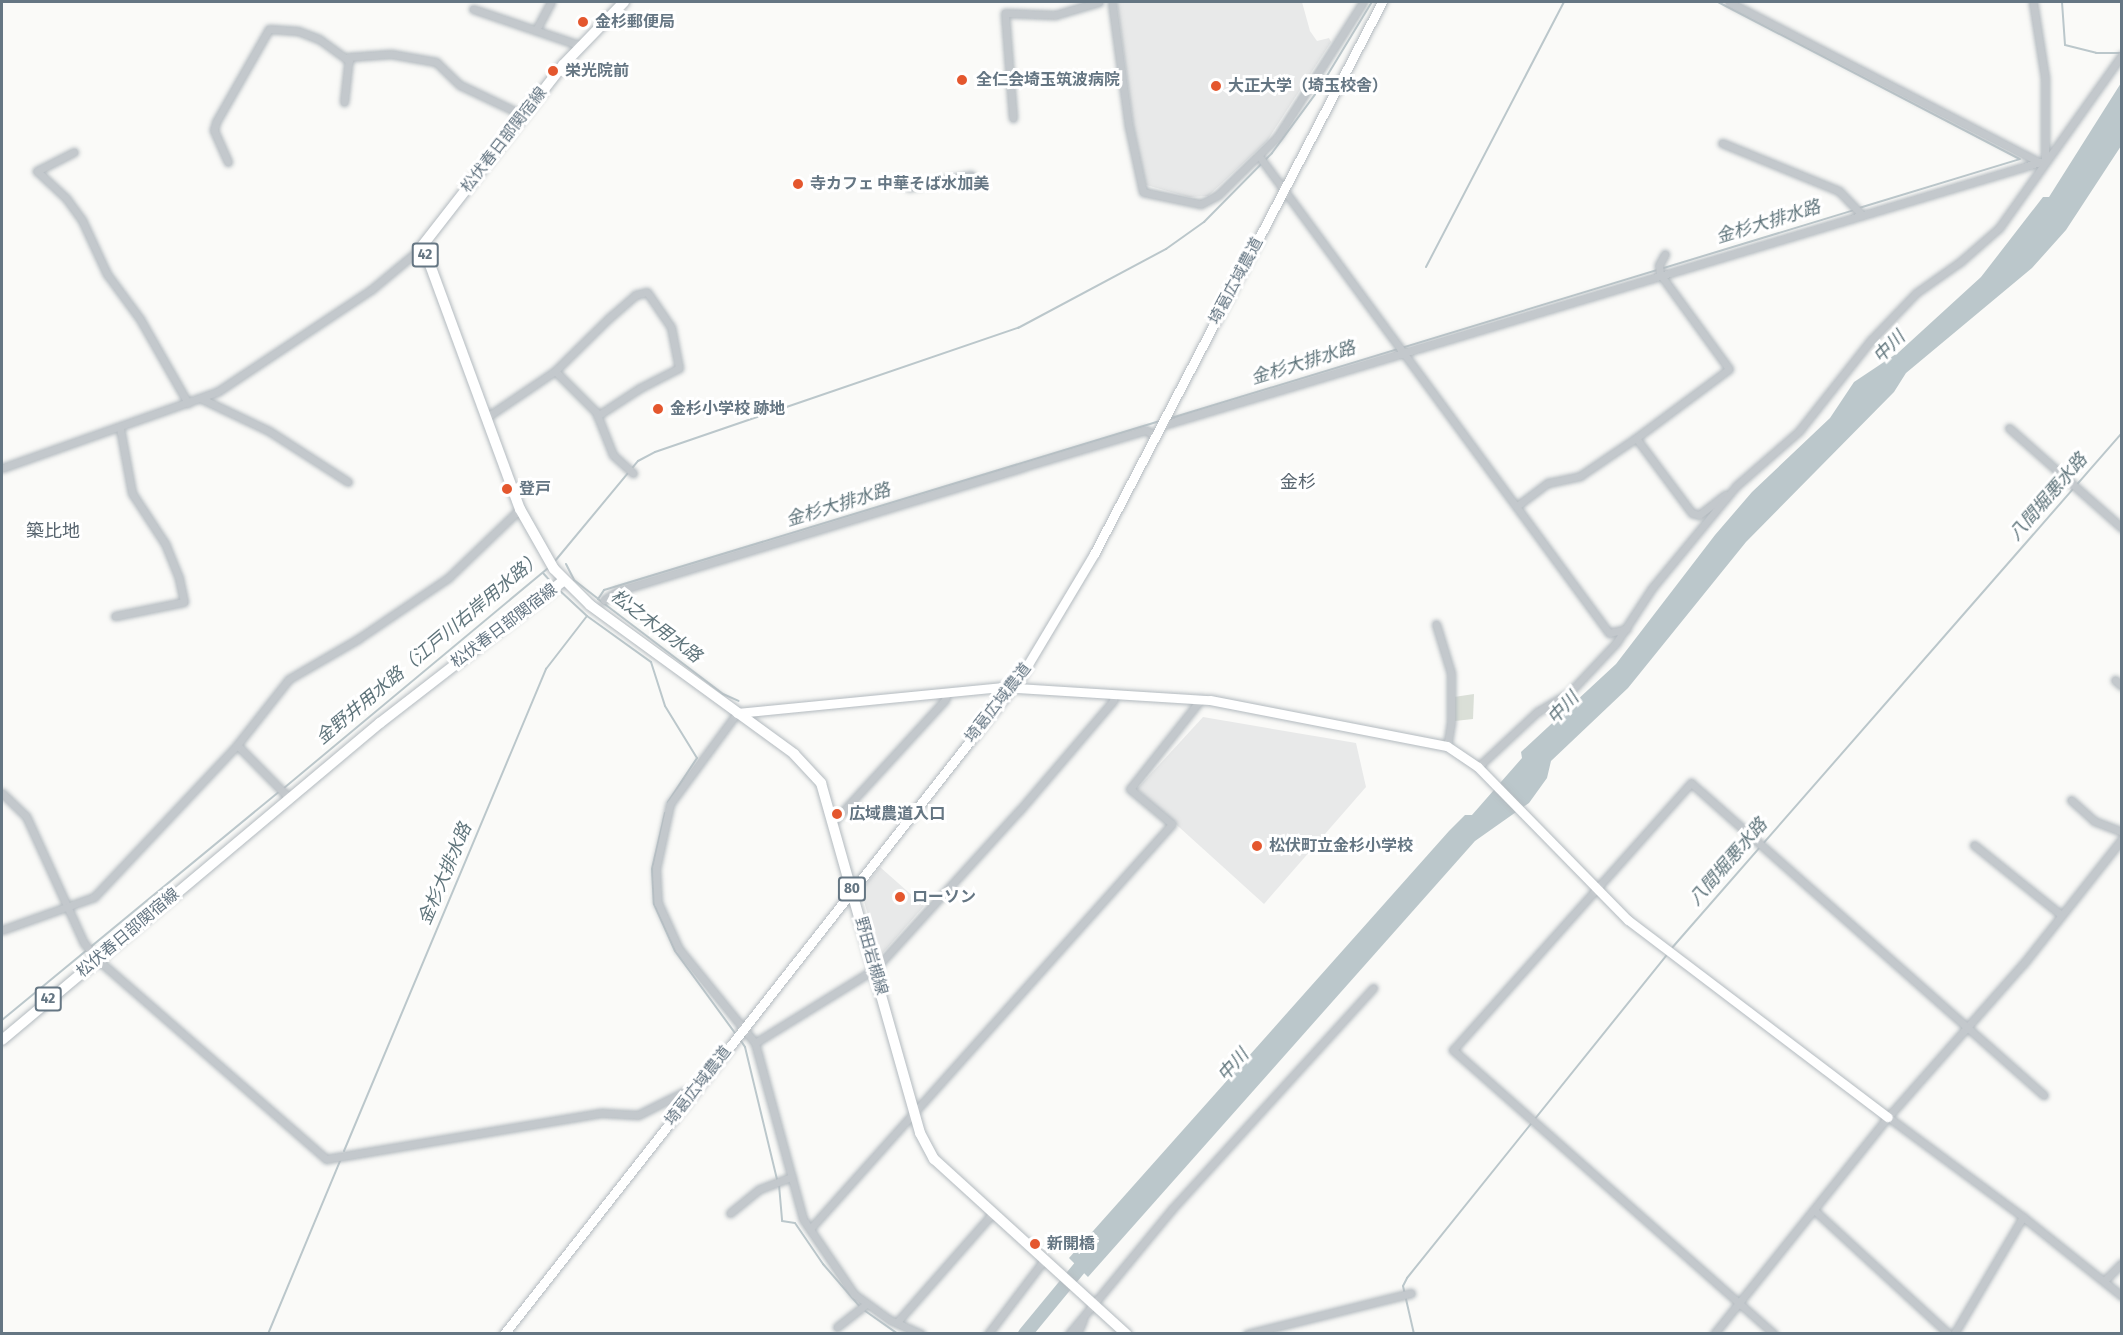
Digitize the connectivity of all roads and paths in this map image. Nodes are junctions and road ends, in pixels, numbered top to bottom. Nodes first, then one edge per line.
1 (551, 2) edge
2 (624, 2) edge
3 (1099, 2) edge
4 (1112, 2) edge
5 (1363, 2) edge
6 (1382, 2) edge
7 (1729, 2) edge
8 (2032, 2) edge
9 (1011, 4) dead end
10 (473, 9) dead end
11 (1011, 13) junction
12 (536, 30) junction
13 (579, 45) junction
14 (2121, 55) edge
15 (349, 61) junction
16 (344, 102) dead end
17 (523, 115) junction
18 (1013, 117) dead end
19 (1722, 143) dead end
20 (74, 152) dead end
21 (1260, 156) junction
22 (228, 162) dead end
23 (2042, 163) junction
24 (971, 175) dead end
25 (909, 187) dead end
26 (1285, 187) junction
27 (1860, 213) junction
28 (419, 250) junction
29 (1665, 254) dead end
30 (1660, 274) junction
31 (1406, 353) junction
32 (555, 372) junction
33 (202, 399) junction
34 (188, 404) junction
35 (597, 416) junction
36 (487, 417) junction
37 (1160, 426) junction
38 (120, 428) junction
39 (2008, 428) dead end
40 (1155, 436) junction
41 (1636, 438) junction
42 (2, 468) edge
43 (630, 471) dead end
44 (348, 482) dead end
45 (1736, 486) junction
46 (1518, 506) junction
47 (520, 509) junction
48 (2121, 528) edge
49 (563, 581) junction
50 (604, 600) dead end
51 (115, 616) dead end
52 (1436, 624) dead end
53 (1628, 629) junction
54 (2115, 680) dead end
55 (2121, 686) edge
56 (1011, 688) junction
57 (947, 692) junction
58 (1114, 693) junction
59 (1200, 699) junction
60 (737, 712) junction
61 (237, 745) junction
62 (1447, 746) junction
63 (1479, 768) junction
64 (2, 793) edge
65 (289, 798) junction
66 (2071, 800) dead end
67 (834, 821) junction
68 (2121, 832) edge
69 (2121, 840) edge
70 (1974, 845) dead end
71 (852, 888) junction
72 (1595, 891) junction
73 (67, 904) junction
74 (2060, 914) junction
75 (2, 930) edge
76 (98, 960) junction
77 (875, 969) junction
78 (1373, 988) dead end
79 (744, 1028) junction
80 (1966, 1028) junction
81 (2, 1040) edge
82 (755, 1043) junction
83 (690, 1095) junction
84 (2044, 1095) dead end
85 (914, 1112) junction
86 (1888, 1117) junction
87 (792, 1177) junction
88 (1814, 1210) junction
89 (729, 1213) dead end
90 (992, 1214) junction
91 (2023, 1216) junction
92 (810, 1229) junction
93 (1047, 1262) junction
94 (2121, 1263) edge
95 (2104, 1281) junction
96 (1411, 1293) dead end
97 (2121, 1296) edge
98 (1738, 1302) junction
99 (866, 1305) junction
100 (1091, 1305) junction
101 (898, 1321) junction
102 (837, 1327) dead end
103 (504, 1334) edge
104 (921, 1334) edge
105 (988, 1334) edge
106 (1069, 1334) edge
107 (1077, 1334) edge
108 (1126, 1334) edge
109 (1247, 1334) edge
110 (1714, 1334) edge
111 (1774, 1334) edge
112 (1949, 1334) edge
113 (1954, 1334) edge

1 - 12 street
2 - 13 main road, 松伏春日部関宿線 / 42
3 - 11 street
4 - 21 street
5 - 21 street
6 - 26 street, 埼葛広域農道
7 - 23 street
8 - 23 street
9 - 11 street
10 - 12 street
11 - 18 street
12 - 13 street
13 - 17 main road, 松伏春日部関宿線 / 42
14 - 23 street
15 - 16 street
15 - 17 street
15 - 22 street
17 - 28 main road, 松伏春日部関宿線 / 42
19 - 27 street
20 - 34 street
21 - 26 street
23 - 27 street
23 - 45 street
24 - 25 street
26 - 31 street
26 - 37 street, 埼葛広域農道
27 - 30 street
28 - 33 street
28 - 36 main road, 松伏春日部関宿線 / 42
29 - 30 street
30 - 31 street
30 - 41 street
31 - 37 street
31 - 46 street
32 - 35 street
32 - 35 street
32 - 36 street
33 - 34 street
33 - 44 street
34 - 38 street
35 - 43 street
36 - 47 main road, 松伏春日部関宿線 / 42
37 - 40 street, 埼葛広域農道
38 - 42 street
38 - 51 street
39 - 48 street
40 - 50 street
40 - 56 street, 埼葛広域農道
41 - 45 street
41 - 46 street
45 - 53 street
46 - 53 street
47 - 49 main road, 松伏春日部関宿線 / 42
47 - 61 street
49 - 60 main road, 野田岩槻線 / 80
49 - 65 main road, 松伏春日部関宿線 / 42
52 - 62 street
53 - 63 street
54 - 55 street
56 - 57 street
56 - 58 street
56 - 71 street, 埼葛広域農道
57 - 60 street
57 - 67 street
58 - 59 street
58 - 77 street
59 - 62 street
59 - 85 street
60 - 67 main road, 野田岩槻線 / 80
60 - 79 street
61 - 65 street
61 - 73 street
62 - 63 street
63 - 72 street
64 - 73 street
65 - 76 main road, 松伏春日部関宿線 / 42
66 - 68 street
67 - 71 main road, 野田岩槻線 / 80
69 - 74 street
70 - 74 street
71 - 77 main road, 野田岩槻線 / 80
71 - 79 street, 埼葛広域農道
72 - 80 street
72 - 86 street
72 - 98 street
73 - 75 street
73 - 76 street
74 - 80 street
76 - 81 main road, 松伏春日部関宿線 / 42
76 - 83 street
77 - 82 street
77 - 85 main road, 野田岩槻線 / 80
78 - 100 street
79 - 82 street
79 - 83 street, 埼葛広域農道
80 - 84 street
80 - 86 street
82 - 87 street
83 - 103 street, 埼葛広域農道
85 - 90 main road, 野田岩槻線 / 80
85 - 92 street
86 - 88 street
86 - 91 street
87 - 89 street
87 - 92 street
88 - 98 street
88 - 112 street
90 - 93 main road, 野田岩槻線 / 80
90 - 101 street
91 - 95 street
91 - 113 street
92 - 99 street
93 - 100 main road, 野田岩槻線 / 80
93 - 105 street
94 - 95 street
95 - 97 street
96 - 109 street
98 - 110 street
98 - 111 street
99 - 101 street
99 - 102 street
100 - 106 street
100 - 107 street
100 - 108 main road, 野田岩槻線 / 80
101 - 104 street

